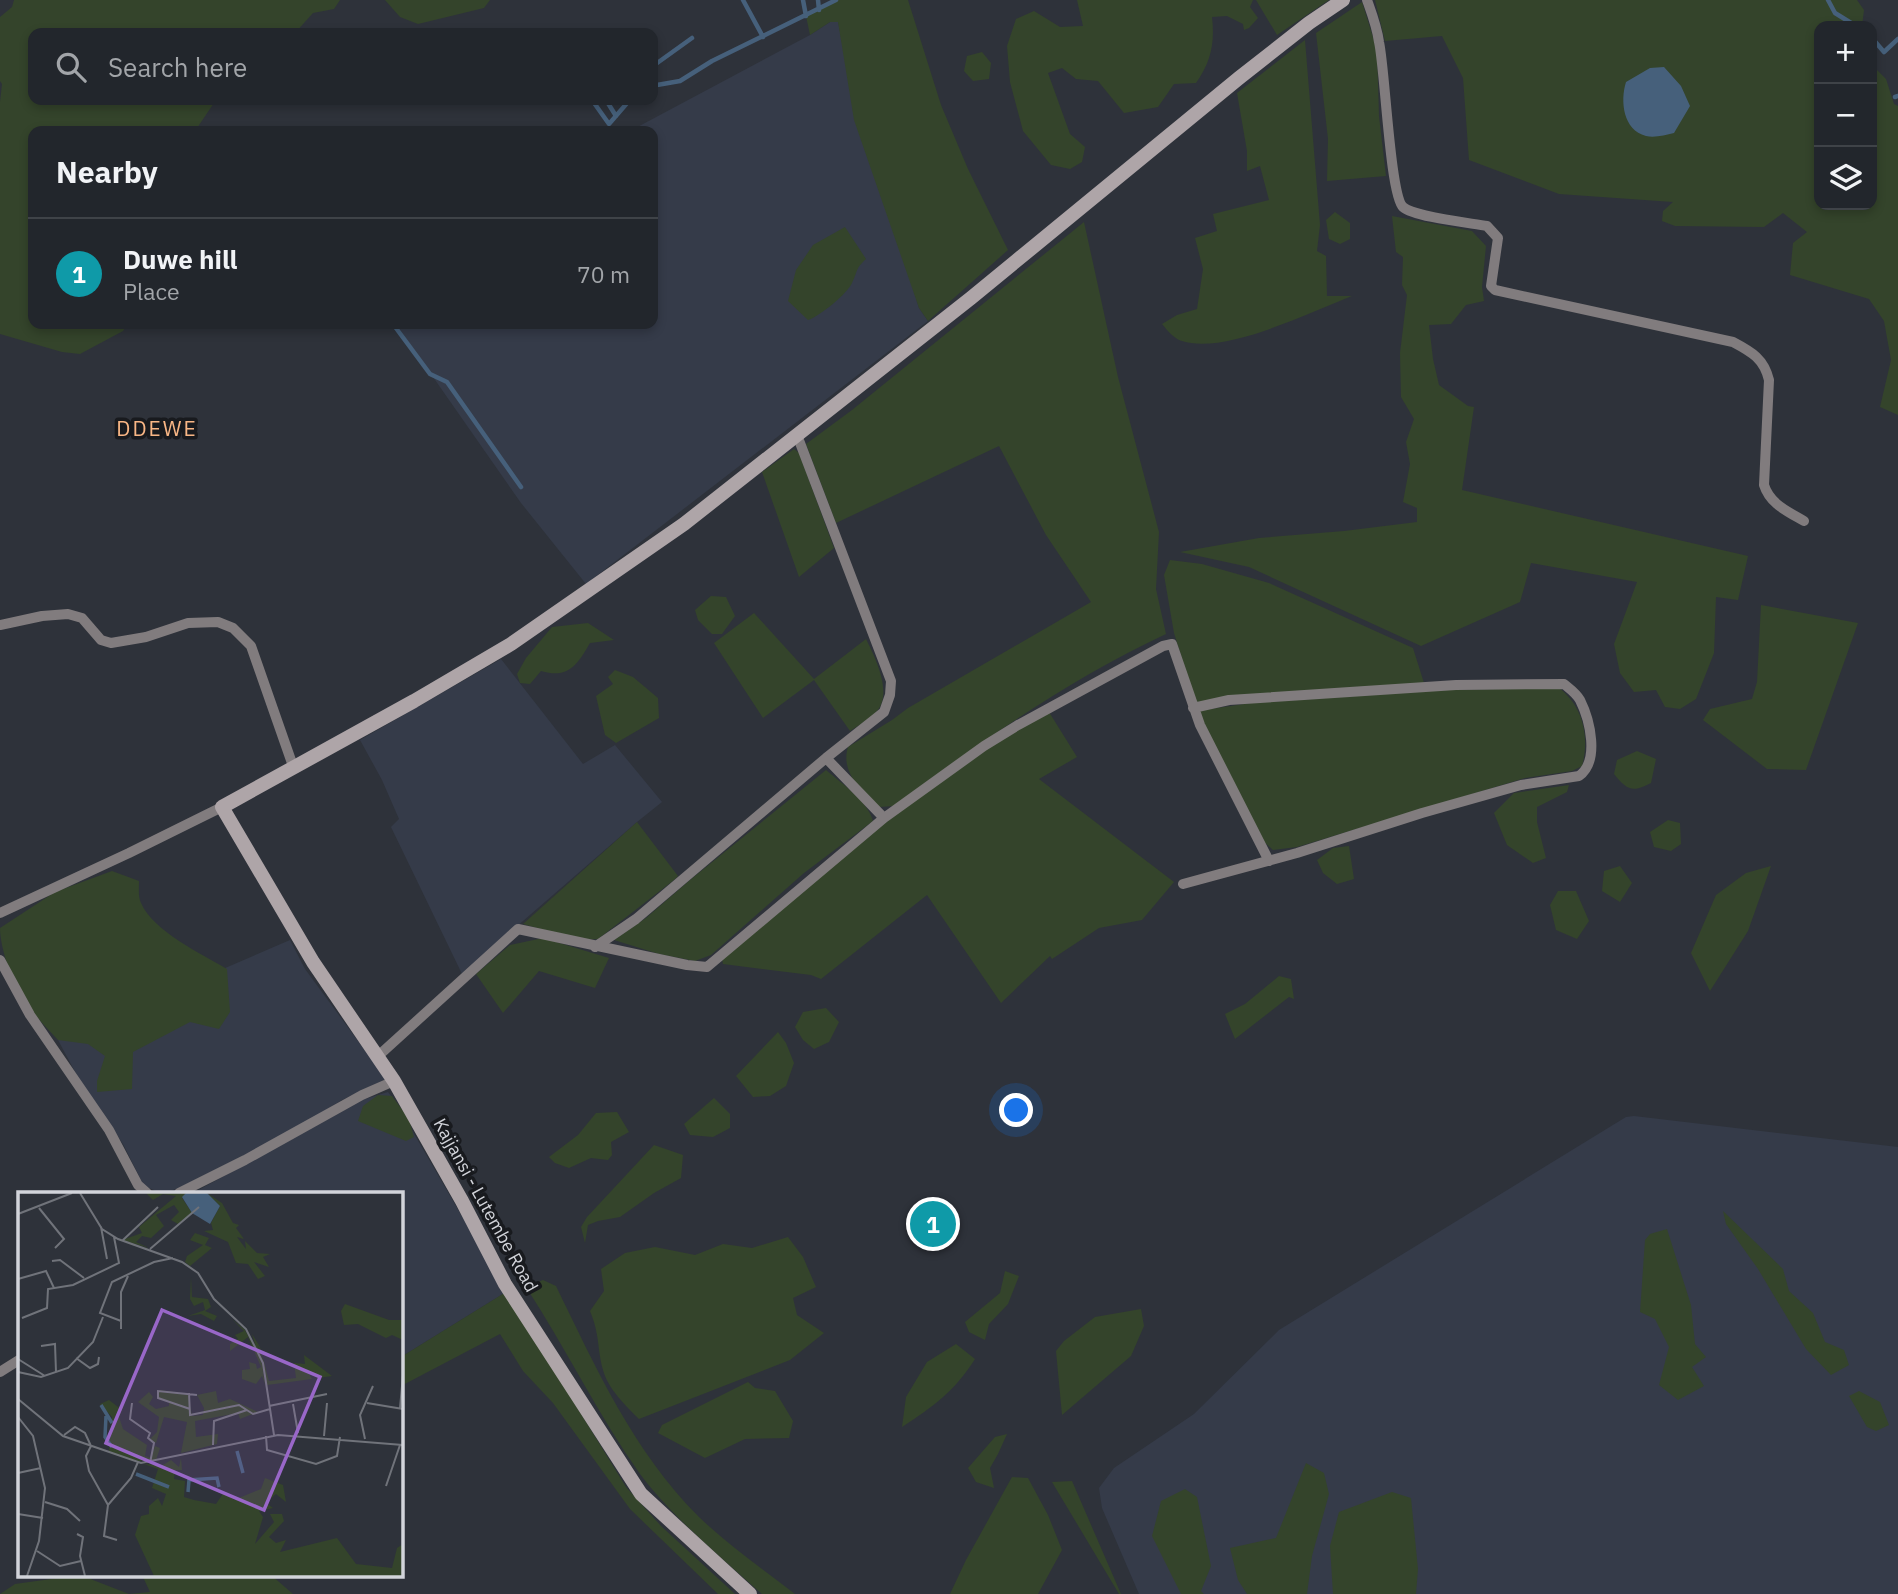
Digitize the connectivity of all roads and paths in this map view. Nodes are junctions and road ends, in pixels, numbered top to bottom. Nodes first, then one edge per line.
1 (1343, 0) edge
2 (1367, 0) edge
3 (797, 435) junction
4 (1804, 521) dead end
5 (0, 625) edge
6 (1193, 708) junction
7 (826, 758) junction
8 (293, 766) junction
9 (222, 807) junction
10 (884, 818) junction
11 (1269, 861) junction
12 (1183, 884) dead end
13 (0, 913) edge
14 (596, 947) junction
15 (0, 960) edge
16 (377, 1058) junction
17 (394, 1081) junction
18 (146, 1192) edge
19 (181, 1192) edge
20 (18, 1361) edge
21 (0, 1372) edge
22 (750, 1594) edge

1 - 3 street
2 - 4 street
3 - 7 street
3 - 8 street
5 - 8 street
6 - 10 street
6 - 11 street
6 - 11 street
7 - 10 street
7 - 14 street
8 - 9 street
9 - 13 street
9 - 16 street, Kajjansi - Lutembe Road
10 - 14 street
11 - 12 street
14 - 16 street
15 - 18 street
16 - 17 street, Kajjansi - Lutembe Road
17 - 19 street
17 - 22 street, Kajjansi - Lutembe Road
20 - 21 street

